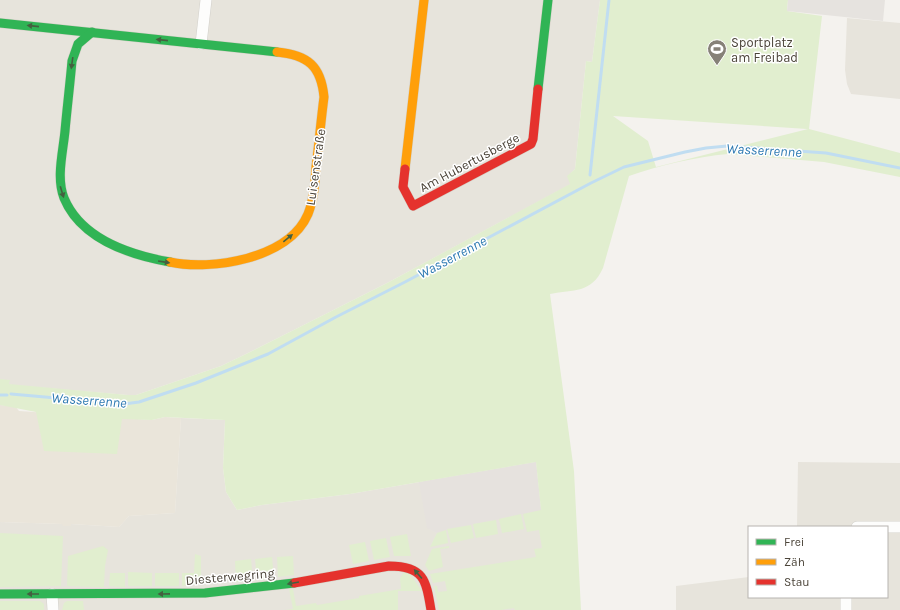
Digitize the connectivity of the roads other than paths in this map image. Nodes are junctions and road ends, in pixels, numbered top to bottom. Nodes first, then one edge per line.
1 (206, 0) edge
2 (424, 0) edge
3 (548, 0) edge
4 (0, 23) edge
5 (92, 32) junction
6 (201, 44) junction
7 (888, 526) edge
8 (900, 526) edge
9 (0, 594) edge
10 (52, 594) junction
11 (846, 598) edge
12 (53, 610) edge
13 (431, 610) edge
14 (846, 610) edge

1 - 6 street
2 - 3 street, Am Hubertusberge
5 -> 4 street, Luisenstraße
6 -> 5 street, Luisenstraße
5 -> 6 street, Luisenstraße
7 - 8 street
10 -> 9 street, Diesterwegring
10 - 12 street
13 -> 10 street, Diesterwegring
11 - 14 street

